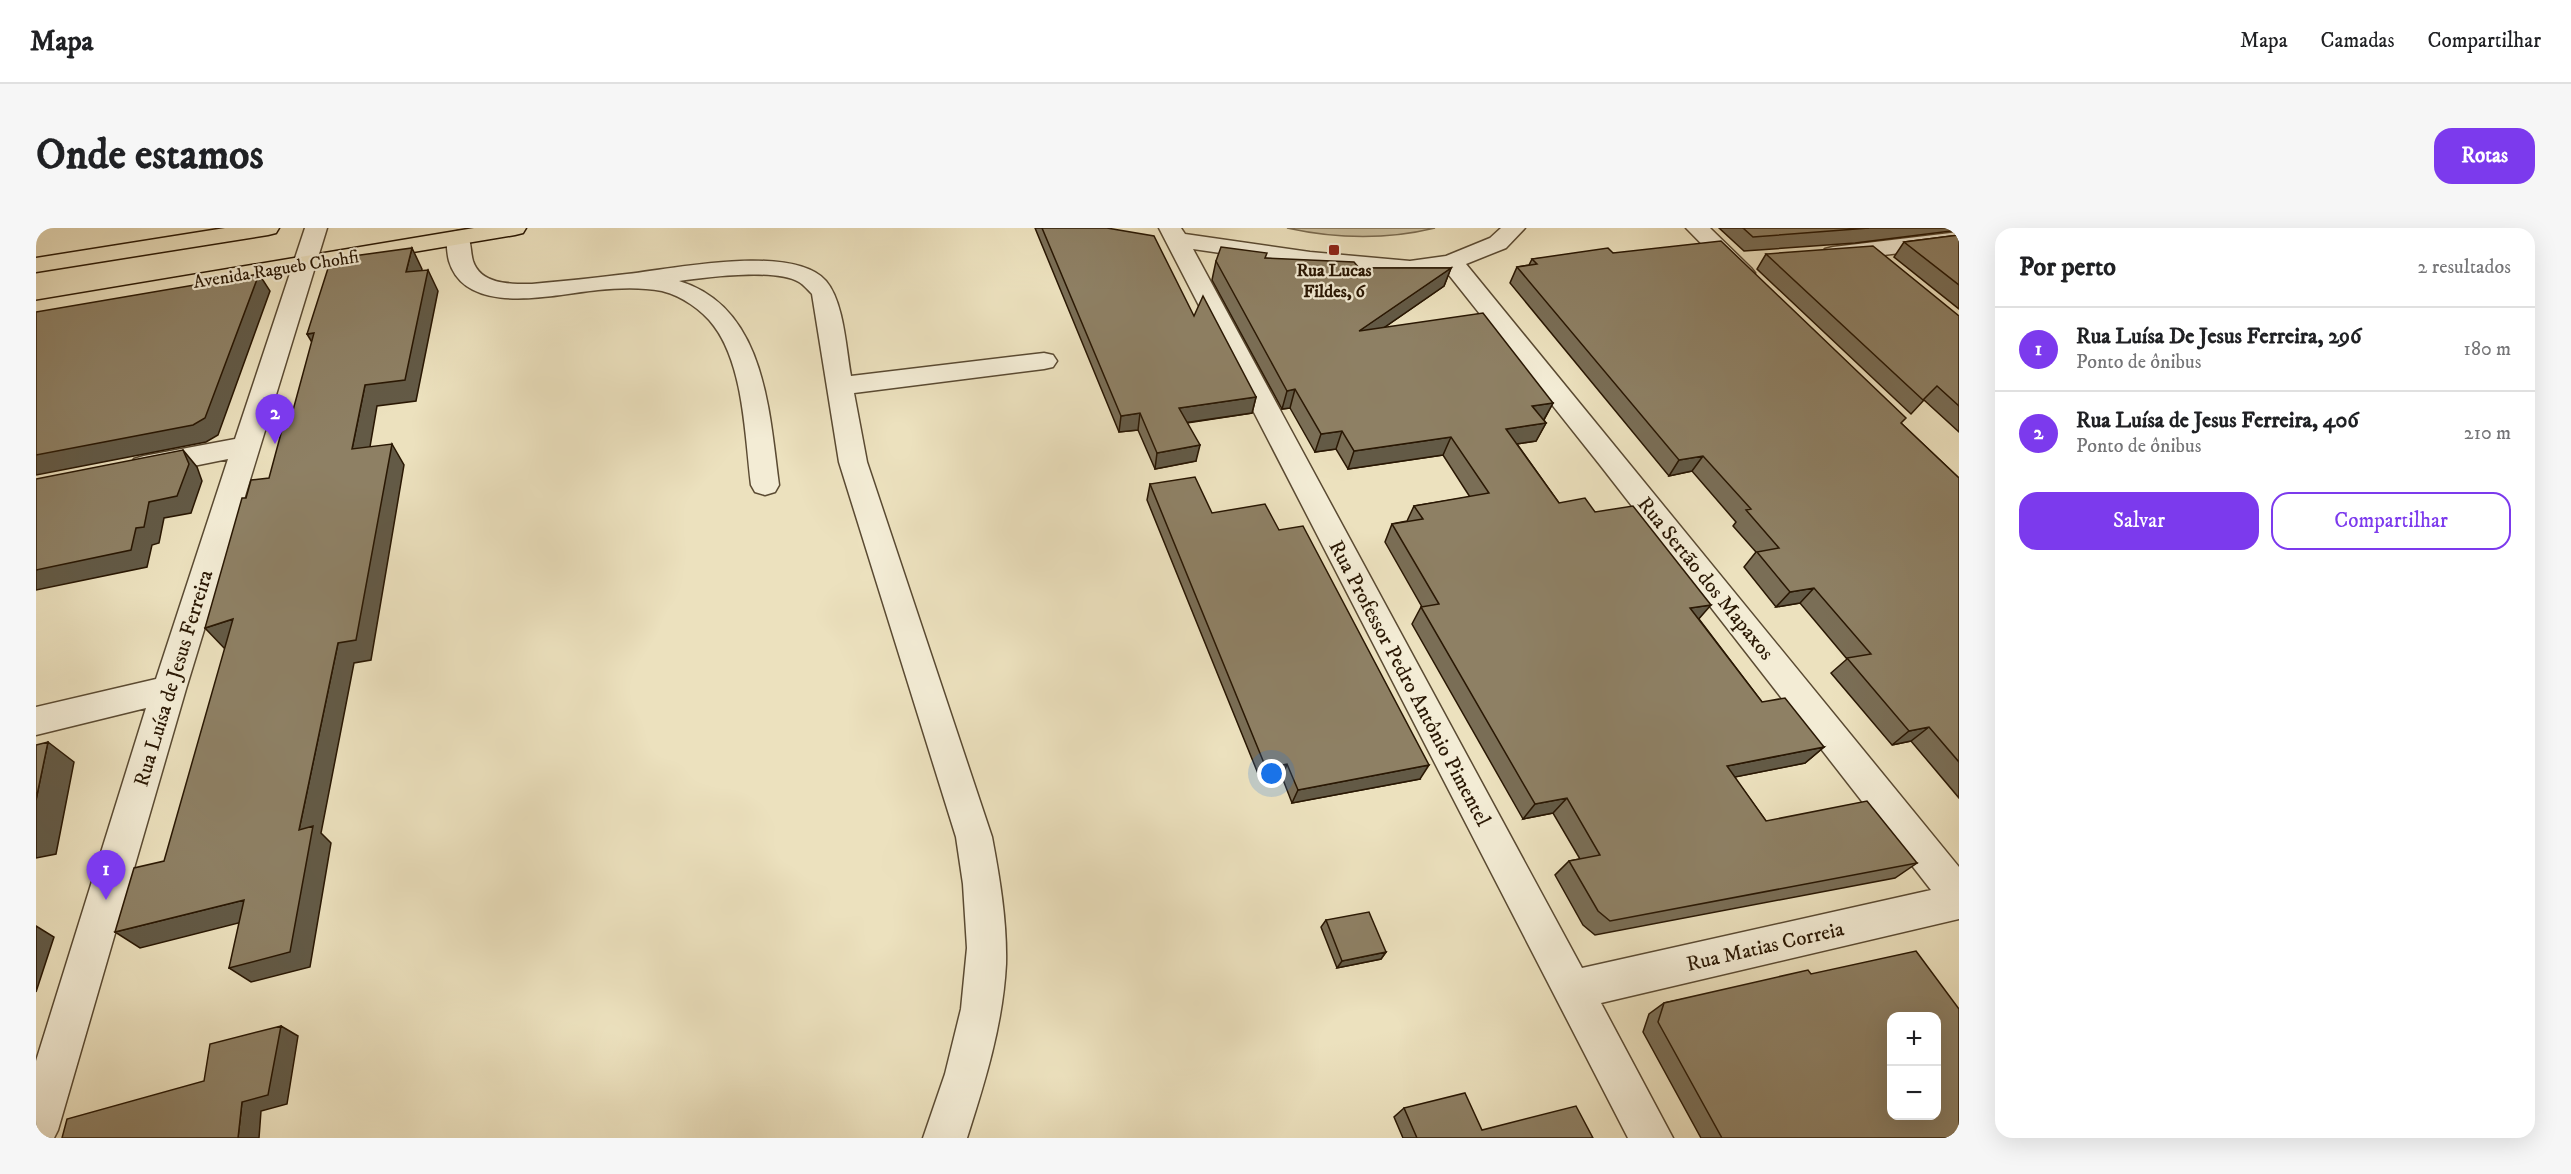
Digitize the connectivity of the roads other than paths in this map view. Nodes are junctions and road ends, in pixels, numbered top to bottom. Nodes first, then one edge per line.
1 (268, 228) edge
2 (316, 228) edge
3 (515, 228) edge
4 (1514, 228) edge
5 (1697, 228) edge
6 (1173, 234) edge
7 (458, 238) junction
8 (1959, 239) edge
9 (1868, 250) junction
10 (1810, 255) edge
11 (1766, 259) edge
12 (1451, 262) junction
13 (1732, 262) junction
14 (306, 264) junction
15 (36, 265) edge
16 (1893, 270) edge
17 (622, 282) junction
18 (1762, 291) edge
19 (36, 308) edge
20 (1044, 361) dead end
21 (841, 386) junction
22 (245, 446) junction
23 (117, 471) edge
24 (765, 485) dead end
25 (169, 689) junction
26 (36, 721) edge
27 (1959, 896) edge
28 (1959, 901) edge
29 (1572, 990) junction
30 (45, 1075) edge
31 (36, 1130) edge
32 (945, 1138) edge
33 (1651, 1138) edge

1 - 15 main road, Avenida Ragueb Chohfi
2 - 14 street, Rua Luísa de Jesus Ferreira
3 - 7 main road, Avenida Ragueb Chohfi
4 - 12 street
5 - 13 street
6 - 12 street
6 - 29 street, Rua Professor Pedro Antônio Pimentel
7 - 14 main road, Avenida Ragueb Chohfi
7 - 17 street
8 - 9 street
9 - 10 street
9 - 16 street
11 - 13 street
12 - 27 street, Rua Sertão dos Mapaxos
13 - 18 street
14 - 19 main road, Avenida Ragueb Chohfi
14 - 22 street, Rua Luísa de Jesus Ferreira
17 - 21 street
17 - 24 street
20 - 21 street
21 - 32 street
22 - 23 street
22 - 25 street, Rua Luísa de Jesus Ferreira
25 - 26 street
25 - 30 street, Rua Luísa de Jesus Ferreira
28 - 29 street, Rua Matias Correia
29 - 33 street, Rua Professor Pedro Antônio Pimentel
30 - 31 street, Rua Luísa de Jesus Ferreira

